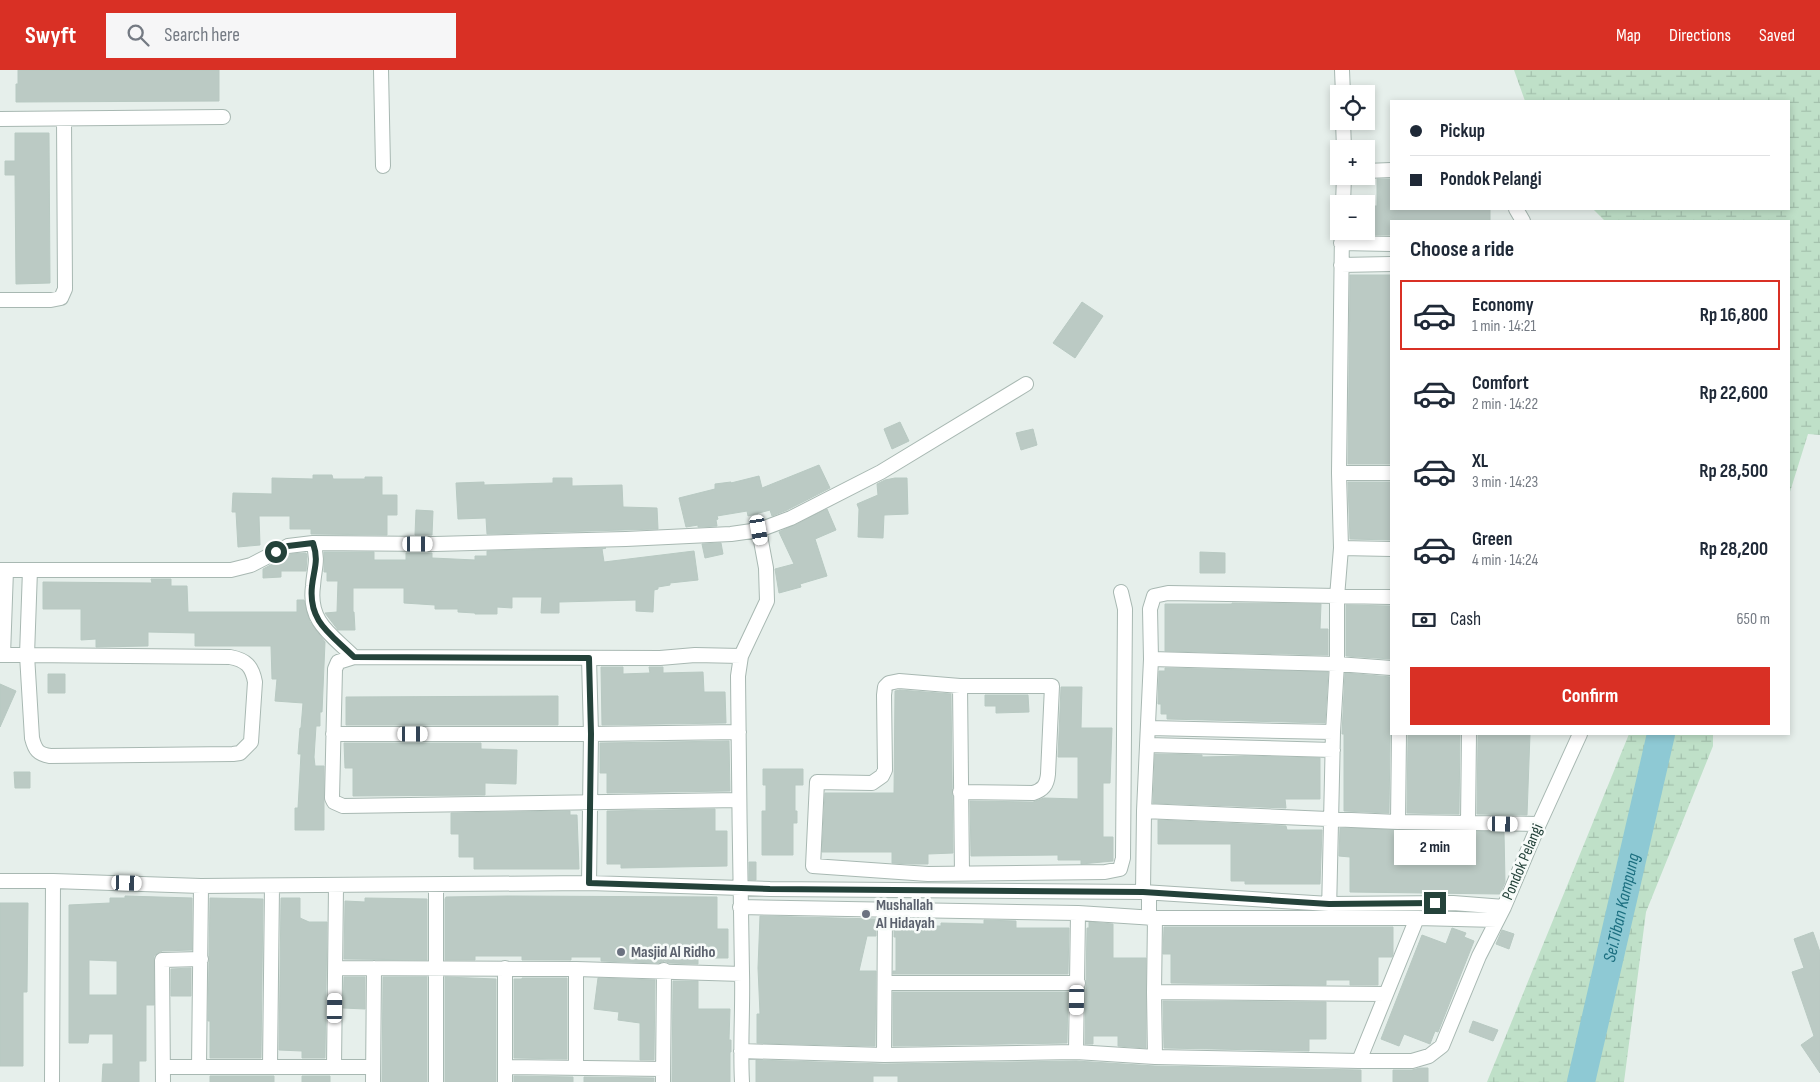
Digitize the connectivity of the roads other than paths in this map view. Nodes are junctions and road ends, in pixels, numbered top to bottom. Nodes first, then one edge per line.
1 (381, 70) edge
2 (1342, 70) edge
3 (1343, 85) edge
4 (223, 116) dead end
5 (64, 119) junction
6 (0, 120) edge
7 (383, 166) dead end
8 (1390, 170) edge
9 (1375, 171) edge
10 (1342, 240) edge
11 (1363, 240) edge
12 (1390, 244) edge
13 (1390, 264) edge
14 (1340, 266) junction
15 (0, 300) edge
16 (1026, 384) dead end
17 (1339, 473) junction
18 (1390, 473) edge
19 (759, 530) junction
20 (313, 543) junction
21 (1341, 548) junction
22 (1390, 550) edge
23 (3, 570) edge
24 (30, 570) junction
25 (1121, 592) dead end
26 (1338, 597) junction
27 (1390, 597) edge
28 (28, 606) junction
29 (5, 608) junction
30 (1, 655) edge
31 (27, 655) junction
32 (741, 656) junction
33 (354, 657) junction
34 (589, 658) junction
35 (1151, 660) junction
36 (1337, 664) junction
37 (1390, 668) edge
38 (960, 686) junction
39 (1149, 728) junction
40 (739, 732) junction
41 (1333, 732) junction
42 (334, 734) junction
43 (591, 734) junction
44 (1399, 735) edge
45 (1469, 735) edge
46 (1580, 735) edge
47 (1148, 745) junction
48 (1333, 750) junction
49 (960, 792) junction
50 (739, 800) junction
51 (590, 801) junction
52 (1144, 811) junction
53 (1331, 818) junction
54 (1398, 822) junction
55 (1468, 823) junction
56 (1539, 824) junction
57 (928, 874) junction
58 (962, 874) junction
59 (0, 881) edge
60 (53, 881) junction
61 (589, 883) junction
62 (436, 885) junction
63 (201, 886) junction
64 (272, 886) junction
65 (336, 886) junction
66 (740, 888) junction
67 (928, 889) junction
68 (1146, 892) junction
69 (740, 907) junction
70 (1504, 907) junction
71 (885, 911) junction
72 (1329, 911) junction
73 (1078, 913) junction
74 (1152, 918) junction
75 (1416, 918) junction
76 (1496, 920) junction
77 (201, 959) junction
78 (336, 968) junction
79 (374, 968) junction
80 (436, 968) junction
81 (505, 968) junction
82 (576, 969) junction
83 (664, 970) junction
84 (742, 974) junction
85 (884, 983) junction
86 (1078, 983) junction
87 (1154, 992) junction
88 (1386, 994) junction
89 (740, 1052) junction
90 (1076, 1052) junction
91 (884, 1054) junction
92 (1155, 1057) junction
93 (1359, 1061) junction
94 (164, 1067) junction
95 (199, 1068) junction
96 (270, 1068) junction
97 (334, 1068) junction
98 (372, 1068) junction
99 (505, 1068) junction
100 (576, 1068) junction
101 (663, 1075) edge
102 (52, 1082) edge
103 (163, 1082) edge
104 (372, 1082) edge
105 (436, 1082) edge
106 (505, 1082) edge
107 (742, 1082) edge

1 - 7 street
2 - 3 street
4 - 5 street
5 - 6 street
5 - 15 street
8 - 9 street
10 - 14 street
11 - 12 street
13 - 14 street
14 - 17 street
16 - 19 street
17 - 18 street
17 - 21 street
19 - 20 street
19 - 32 street
20 - 24 street
20 - 33 street
21 - 22 street
21 - 26 street
23 - 24 street
23 - 29 street
24 - 28 street
25 - 58 street
26 - 27 street
26 - 35 street
26 - 36 street
28 - 29 street
28 - 31 street
29 - 30 street
30 - 31 street
31 - 31 street
32 - 34 street
32 - 40 street
33 - 34 street
33 - 42 street
34 - 43 street
35 - 36 street
35 - 39 street
36 - 37 street
36 - 41 street
38 - 49 street
38 - 49 street
38 - 57 street
39 - 41 street
39 - 47 street
40 - 43 street
40 - 50 street
41 - 48 street
42 - 43 street
42 - 51 street
43 - 51 street
44 - 54 street
45 - 55 street
46 - 56 street, Pondok Pelangi
47 - 48 street
47 - 52 street
48 - 53 street
49 - 58 street
50 - 51 street
50 - 66 street
51 - 61 street
52 - 53 street
52 - 68 street
53 - 54 street
53 - 72 street
54 - 55 street
55 - 56 street
56 - 70 street, Pondok Pelangi
57 - 58 street
57 - 67 street
59 - 60 street, Pondok Pelangi
60 - 63 street, Pondok Pelangi
60 - 102 street
61 - 62 street, Pondok Pelangi
61 - 66 street, Pondok Pelangi
62 - 65 street, Pondok Pelangi
62 - 80 street
63 - 64 street, Pondok Pelangi
63 - 77 street
64 - 65 street, Pondok Pelangi
64 - 96 street
65 - 78 street
66 - 67 street, Pondok Pelangi
66 - 69 street
67 - 68 street, Pondok Pelangi
68 - 72 street, Pondok Pelangi
68 - 74 street
69 - 71 street
69 - 84 street
70 - 72 street, Pondok Pelangi
70 - 76 street
71 - 73 street
71 - 85 street
72 - 74 street
72 - 75 street
73 - 74 street
73 - 86 street
74 - 87 street
75 - 76 street
75 - 88 street
76 - 93 street
77 - 94 street
77 - 95 street
78 - 79 street
78 - 97 street
79 - 80 street
79 - 98 street
80 - 81 street
80 - 105 street
81 - 82 street
81 - 99 street
82 - 83 street
82 - 100 street
83 - 84 street
83 - 101 street
84 - 89 street
85 - 86 street
85 - 91 street
86 - 90 street
87 - 88 street
87 - 92 street
88 - 93 street
89 - 91 street
89 - 107 street
90 - 91 street
90 - 92 street
92 - 93 street
94 - 95 street
94 - 103 street
95 - 96 street
96 - 97 street
97 - 98 street
98 - 104 street
99 - 100 street
99 - 106 street
100 - 101 street

